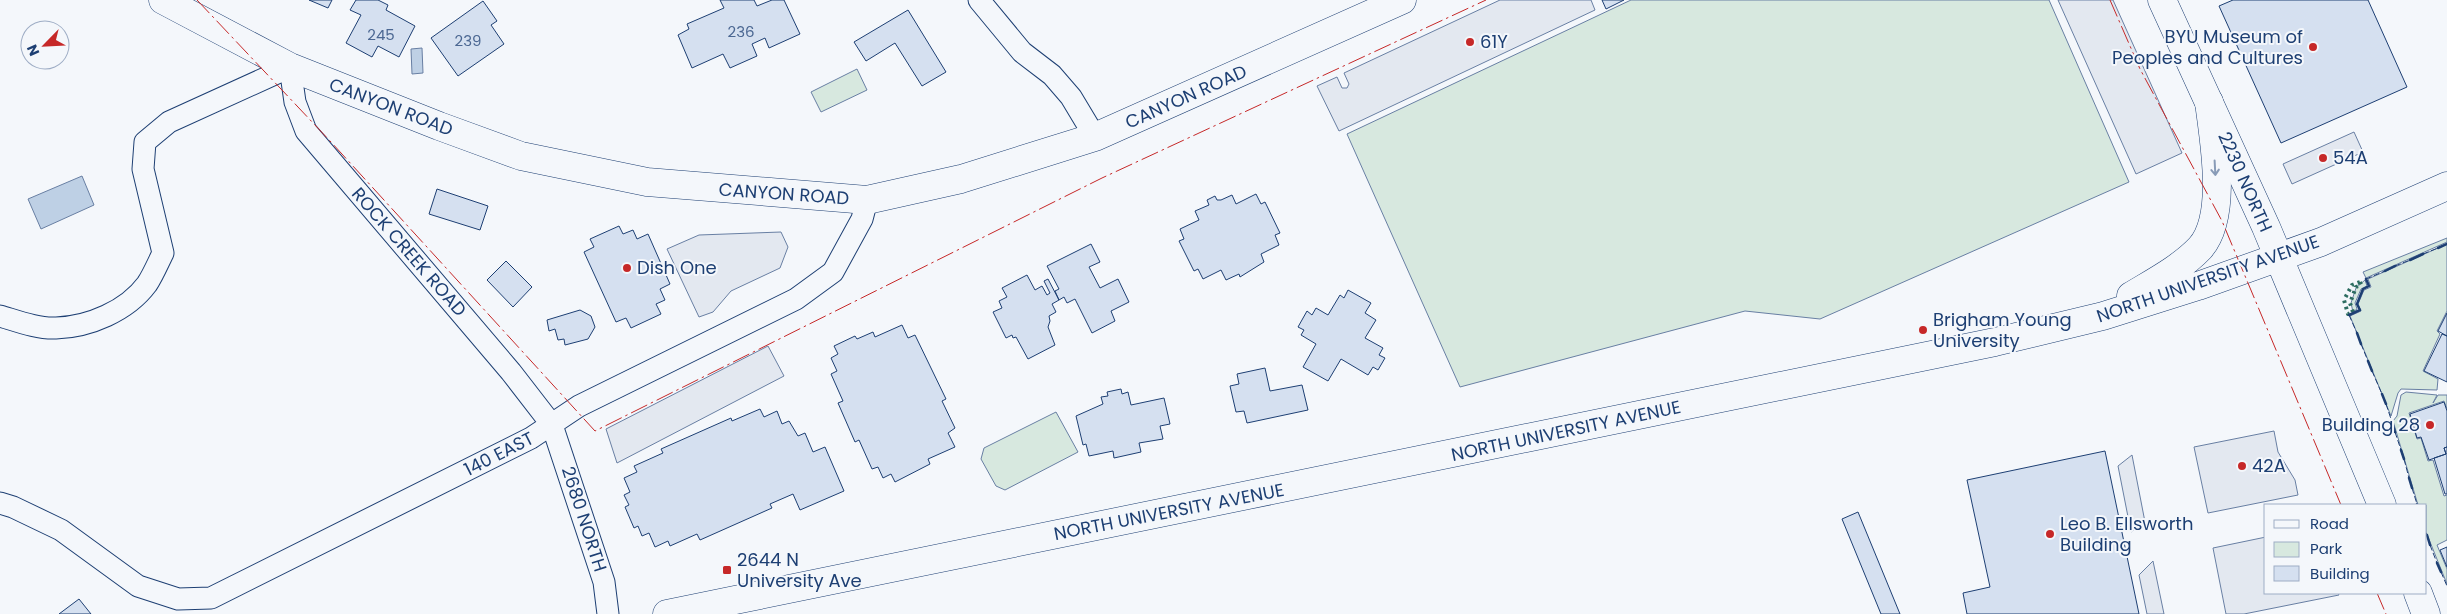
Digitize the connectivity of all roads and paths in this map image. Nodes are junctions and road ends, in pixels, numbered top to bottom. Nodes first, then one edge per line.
1 (163, 0) edge
2 (979, 0) edge
3 (1402, 0) edge
4 (2162, 0) edge
5 (290, 67) junction
6 (2209, 102) junction
7 (1094, 137) junction
8 (2447, 186) edge
9 (867, 200) junction
10 (2279, 257) junction
11 (0, 316) edge
12 (2081, 322) junction
13 (552, 425) junction
14 (0, 503) edge
15 (2382, 504) edge
16 (2418, 594) edge
17 (608, 614) edge
18 (667, 614) edge
19 (2426, 614) edge

1 - 5 main road, CANYON ROAD
2 - 7 street
3 - 7 main road, CANYON ROAD
4 - 6 main road, 2230 NORTH
5 - 9 main road, CANYON ROAD
5 - 11 street
5 - 13 street, ROCK CREEK ROAD
6 - 10 main road, 2230 NORTH
6 -> 12 main road
7 - 9 main road, CANYON ROAD
8 - 10 main road, NORTH UNIVERSITY AVENUE
9 - 13 street, 140 EAST
10 - 12 main road, NORTH UNIVERSITY AVENUE
10 - 15 main road, 2230 NORTH
12 - 18 main road, NORTH UNIVERSITY AVENUE
13 - 14 street, 140 EAST
13 - 17 street, 2680 NORTH
16 - 19 main road

